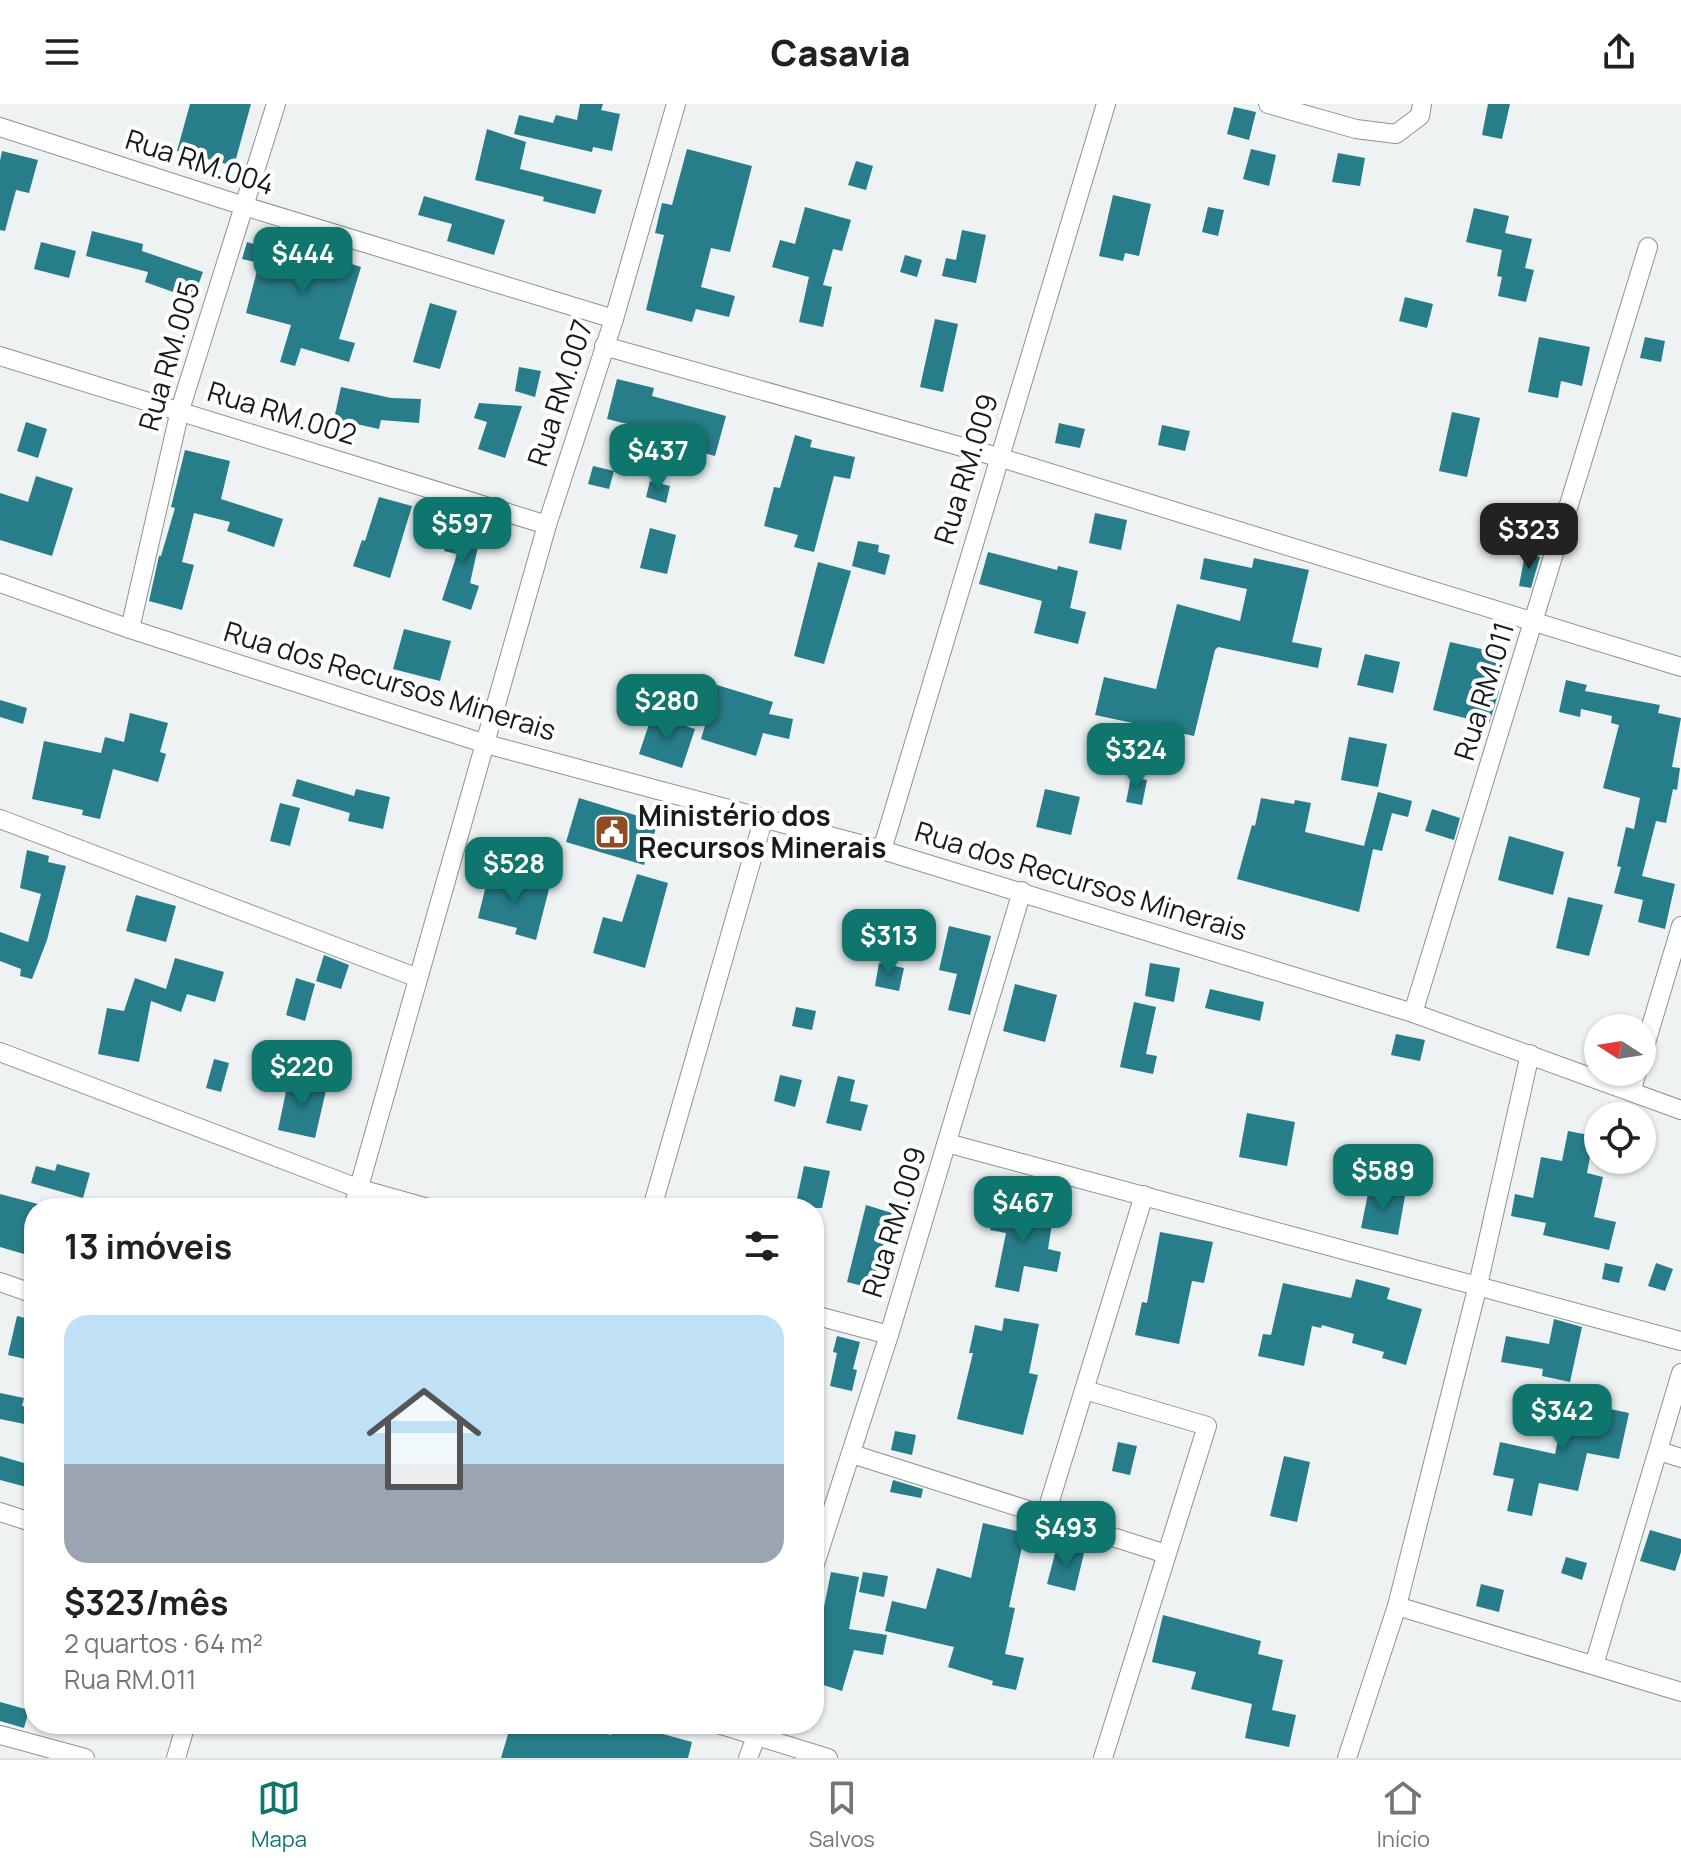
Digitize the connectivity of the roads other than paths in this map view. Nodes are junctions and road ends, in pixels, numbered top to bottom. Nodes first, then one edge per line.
1 (276, 104) edge
2 (1106, 104) edge
3 (1268, 104) edge
4 (1422, 104) edge
5 (672, 105) edge
6 (0, 127) edge
7 (244, 206) junction
8 (1648, 247) dead end
9 (614, 319) junction
10 (604, 346) junction
11 (0, 356) edge
12 (180, 410) junction
13 (998, 457) junction
14 (547, 525) junction
15 (0, 583) edge
16 (1534, 623) junction
17 (130, 629) junction
18 (1681, 667) edge
19 (486, 744) junction
20 (764, 817) junction
21 (0, 819) edge
22 (882, 850) junction
23 (1022, 891) junction
24 (1681, 926) edge
25 (418, 978) junction
26 (1413, 1013) junction
27 (1655, 1014) edge
28 (0, 1052) edge
29 (1530, 1054) junction
30 (1633, 1086) edge
31 (1631, 1092) junction
32 (1681, 1110) edge
33 (947, 1143) junction
34 (360, 1189) junction
35 (1144, 1195) junction
36 (357, 1198) edge
37 (392, 1198) edge
38 (655, 1198) edge
39 (0, 1282) edge
40 (1478, 1285) junction
41 (24, 1290) edge
42 (824, 1318) edge
43 (889, 1335) junction
44 (1681, 1341) edge
45 (1681, 1373) edge
46 (1085, 1390) junction
47 (1659, 1451) junction
48 (852, 1454) junction
49 (1681, 1458) edge
50 (0, 1512) edge
51 (1045, 1517) junction
52 (24, 1520) edge
53 (824, 1537) edge
54 (1166, 1554) junction
55 (1397, 1606) junction
56 (1594, 1665) junction
57 (1681, 1692) edge
58 (183, 1734) edge
59 (757, 1734) edge
60 (769, 1734) edge
61 (0, 1735) edge
62 (85, 1758) edge
63 (176, 1758) edge
64 (748, 1758) edge
65 (828, 1758) edge
66 (1103, 1758) edge
67 (1347, 1758) edge

1 - 7 street, Rua RM.005
2 - 13 street, Rua RM.009
3 - 4 street
5 - 9 street, Rua RM.007
6 - 7 street, Rua RM.004
7 - 9 street, Rua RM.004
7 - 12 street, Rua RM.005
8 - 16 street, Rua RM.011
9 - 10 street, Rua RM.007
10 - 13 street
10 - 14 street, Rua RM.007
11 - 12 street, Rua RM.002
12 - 14 street, Rua RM.002
12 - 17 street, Rua RM.005
13 - 16 street
13 - 22 street, Rua RM.009
14 - 19 street, Rua RM.007
15 - 17 street, Rua dos Recursos Minerais
16 - 18 street
16 - 26 street, Rua RM.011
17 - 19 street, Rua dos Recursos Minerais
19 - 20 street, Rua dos Recursos Minerais
19 - 25 street, Rua RM.007
20 - 22 street, Rua dos Recursos Minerais
20 - 38 street
21 - 25 street
22 - 23 street, Rua dos Recursos Minerais
23 - 26 street, Rua dos Recursos Minerais
23 - 33 street, Rua RM.009
24 - 27 street
25 - 34 street, Rua RM.007
26 - 29 street, Rua dos Recursos Minerais
28 - 34 street
29 - 31 street, Rua dos Recursos Minerais
29 - 40 street
30 - 31 street
31 - 32 street, Rua dos Recursos Minerais
33 - 35 street
33 - 43 street, Rua RM.009
34 - 36 street, Rua RM.007
34 - 37 street
35 - 40 street
35 - 46 street
39 - 41 street
40 - 44 street
40 - 55 street
42 - 43 street
43 - 48 street, Rua RM.009
45 - 47 street
46 - 51 street
46 - 54 street
47 - 49 street
47 - 56 street
48 - 51 street
48 - 53 street, Rua RM.009
50 - 52 street
51 - 54 street
54 - 66 street
55 - 56 street
55 - 67 street
56 - 57 street
58 - 63 street
59 - 64 street
60 - 65 street
61 - 62 street

